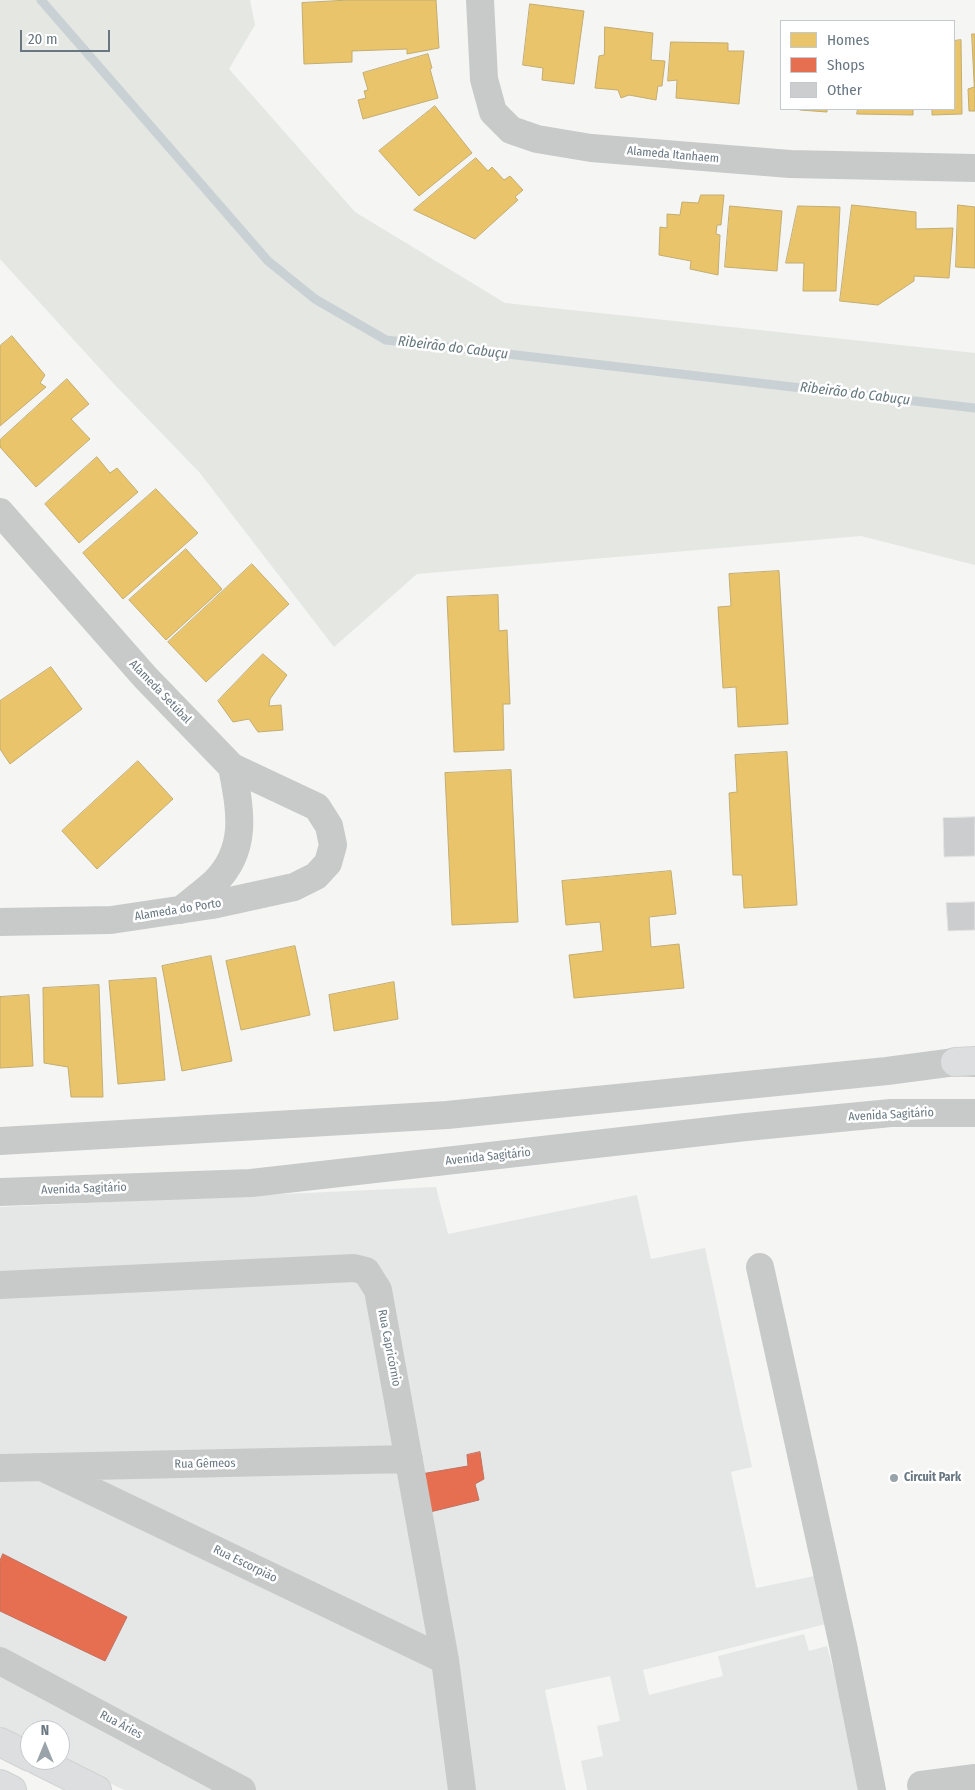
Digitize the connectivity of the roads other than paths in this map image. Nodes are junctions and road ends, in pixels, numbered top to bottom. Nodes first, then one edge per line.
1 (480, 0) edge
2 (975, 168) edge
3 (0, 512) edge
4 (232, 767) junction
5 (332, 845) joint
6 (181, 910) junction
7 (0, 922) edge
8 (968, 1062) edge
9 (887, 1071) junction
10 (891, 1113) junction
11 (975, 1113) edge
12 (0, 1141) edge
13 (0, 1192) edge
14 (760, 1267) dead end
15 (0, 1285) edge
16 (410, 1459) junction
17 (0, 1468) edge
18 (44, 1468) junction
19 (446, 1660) junction
20 (0, 1661) edge
21 (0, 1742) edge
22 (20, 1752) edge
23 (57, 1770) edge
24 (975, 1778) edge
25 (205, 1782) edge
26 (0, 1784) edge
27 (921, 1785) dead end
28 (12, 1790) edge
29 (97, 1790) edge
30 (242, 1790) edge
31 (462, 1790) edge
32 (872, 1790) edge

1 - 2 street, Alameda Itanhaem
3 - 4 street, Alameda Setúbal
4 - 5 street, Alameda Setúbal
4 - 6 street
5 - 6 street, Alameda do Porto
6 - 7 street, Alameda do Porto
8 - 9 street
9 - 10 street
9 - 12 street
10 - 11 street, Avenida Sagitário
10 - 13 street, Avenida Sagitário
14 - 32 street
15 - 16 street, Rua Capricórnio
16 - 18 street, Rua Gêmeos
16 - 19 street, Rua Capricórnio
17 - 18 street, Rua Gêmeos
18 - 19 street, Rua Escorpião
19 - 31 street, Rua Capricórnio
20 - 25 street, Rua Áries
21 - 22 main road
23 - 29 main road
24 - 27 street
25 - 30 street, Rua Áries
26 - 28 main road

